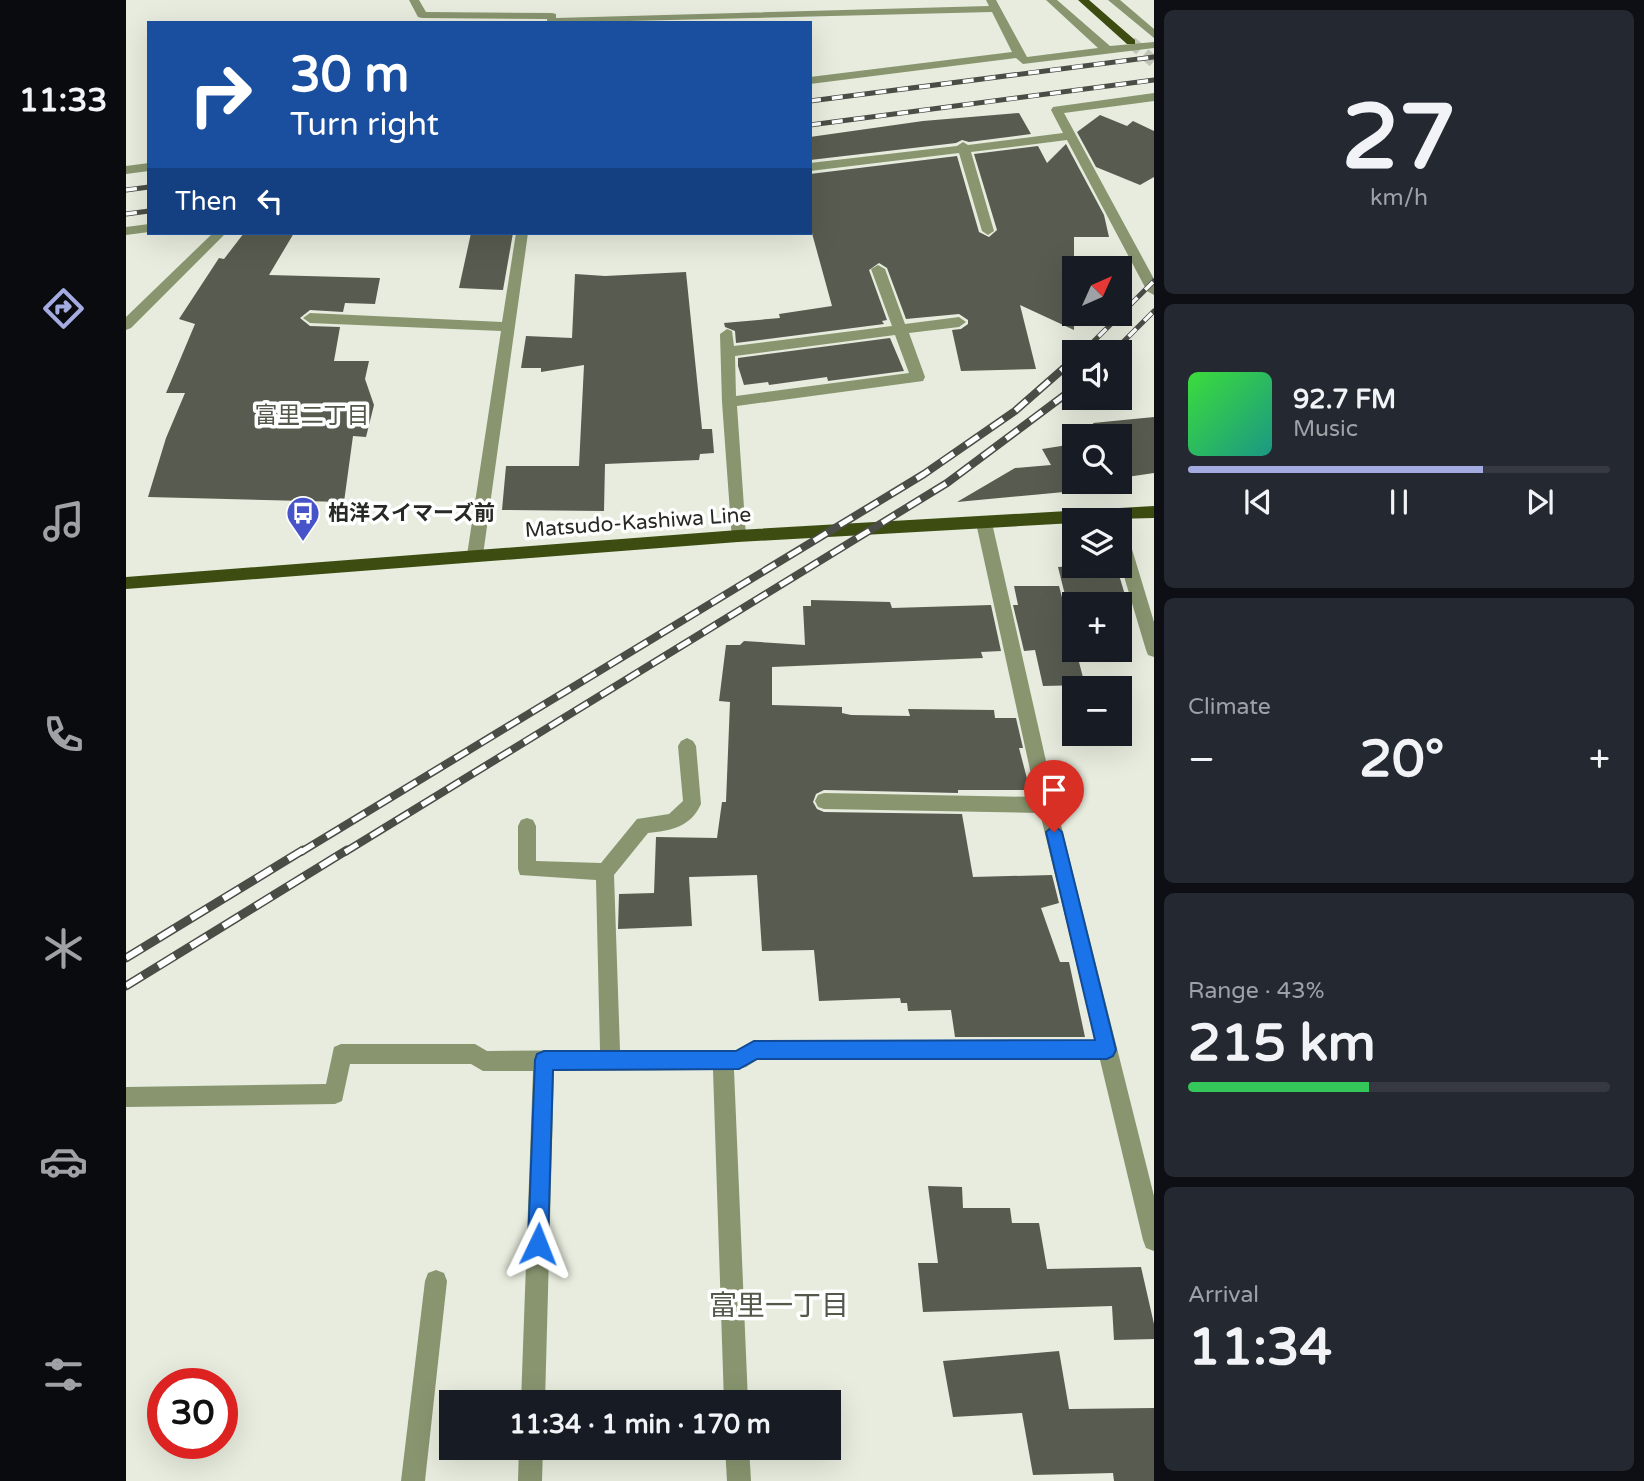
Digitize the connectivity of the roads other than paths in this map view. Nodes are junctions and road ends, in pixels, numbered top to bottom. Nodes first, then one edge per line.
1 (414, 0) edge
2 (553, 0) edge
3 (806, 0) edge
4 (1051, 0) edge
5 (1083, 0) edge
6 (1113, 0) edge
7 (994, 5) edge
8 (808, 13) junction
9 (551, 20) edge
10 (1154, 35) edge
11 (1131, 42) tunnel mouth
12 (1154, 45) edge
13 (1107, 50) junction
14 (1021, 54) junction
15 (812, 81) edge
16 (1154, 97) edge
17 (1071, 136) junction
18 (963, 146) junction
19 (147, 167) edge
20 (812, 167) edge
21 (126, 170) edge
22 (147, 228) edge
23 (126, 231) edge
24 (988, 231) dead end
25 (218, 235) edge
26 (522, 235) edge
27 (878, 269) dead end
28 (1154, 291) edge
29 (310, 318) dead end
30 (960, 322) dead end
31 (126, 325) edge
32 (508, 327) junction
33 (900, 329) junction
34 (727, 334) dead end
35 (727, 352) junction
36 (729, 402) junction
37 (1154, 512) edge
38 (1132, 515) edge
39 (1062, 520) edge
40 (985, 523) junction
41 (738, 537) junction
42 (475, 555) junction
43 (1132, 576) edge
44 (126, 583) edge
45 (1154, 650) edge
46 (687, 746) dead end
47 (824, 802) dead end
48 (1047, 805) junction
49 (527, 826) dead end
50 (604, 872) junction
51 (1107, 1050) junction
52 (544, 1060) junction
53 (610, 1060) junction
54 (723, 1060) junction
55 (126, 1097) edge
56 (1154, 1240) edge
57 (436, 1281) dead end
58 (533, 1390) edge
59 (736, 1390) edge
60 (531, 1460) edge
61 (738, 1460) edge
62 (413, 1481) edge
63 (530, 1481) edge
64 (739, 1481) edge

1 - 9 street
2 - 9 street
3 - 8 street
4 - 13 street
5 - 11 main road
6 - 10 street
7 - 8 street
7 - 14 street
8 - 9 street
12 - 13 street
13 - 14 street
14 - 15 street
16 - 17 street
17 - 18 street
17 - 28 street
18 - 20 street
18 - 24 street
19 - 21 street
22 - 23 street
25 - 31 street
26 - 32 street
27 - 33 street
29 - 32 street
30 - 33 street
32 - 42 street
33 - 35 street
33 - 36 street
34 - 35 street
35 - 36 street
36 - 41 street
37 - 38 main road, Matsudo-Kashiwa Line
39 - 40 main road, Matsudo-Kashiwa Line
40 - 41 main road, Matsudo-Kashiwa Line
40 - 48 street
41 - 42 main road, Matsudo-Kashiwa Line
42 - 44 main road, Matsudo-Kashiwa Line
43 - 45 street
46 - 50 street
47 - 48 street
48 - 51 street
49 - 50 street
50 - 53 street
51 - 54 street
51 - 56 street
52 - 53 street
52 - 55 street
52 - 58 street
53 - 54 street
54 - 59 street
57 - 62 street
60 - 63 street
61 - 64 street

